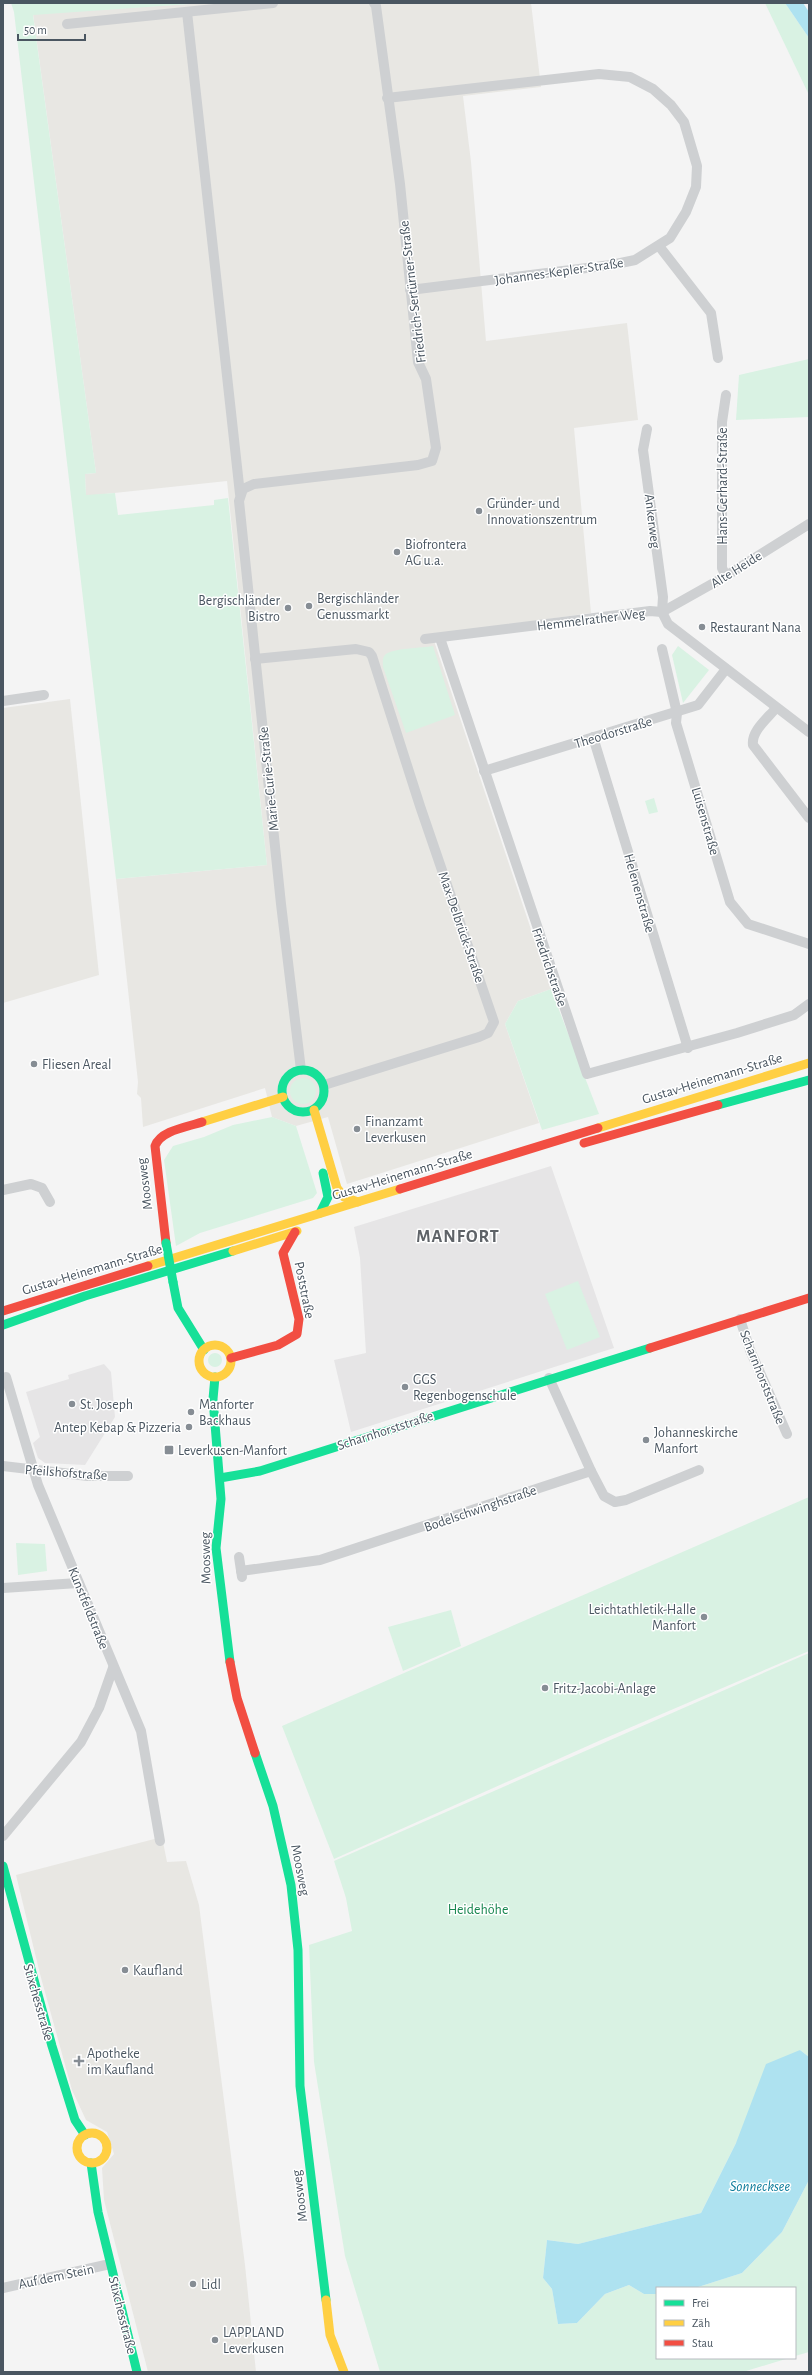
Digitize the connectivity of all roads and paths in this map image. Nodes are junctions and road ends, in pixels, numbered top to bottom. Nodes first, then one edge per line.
1 (273, 3) edge
2 (374, 3) edge
3 (187, 12) junction
4 (67, 24) dead end
5 (387, 98) junction
6 (659, 246) junction
7 (410, 290) junction
8 (718, 358) dead end
9 (726, 395) dead end
10 (647, 429) dead end
11 (242, 492) junction
12 (809, 524) edge
13 (726, 576) junction
14 (662, 612) junction
15 (440, 638) junction
16 (425, 639) dead end
17 (662, 649) dead end
18 (255, 659) junction
19 (726, 670) junction
20 (44, 695) dead end
21 (3, 701) edge
22 (776, 708) junction
23 (677, 713) junction
24 (809, 732) edge
25 (594, 737) junction
26 (484, 771) junction
27 (809, 818) edge
28 (809, 944) edge
29 (809, 1004) edge
30 (688, 1048) junction
31 (809, 1063) edge
32 (301, 1070) junction
33 (809, 1080) edge
34 (324, 1085) junction
35 (283, 1097) junction
36 (314, 1110) junction
37 (303, 1112) junction
38 (574, 1146) dead end
39 (523, 1162) dead end
40 (3, 1190) edge
41 (50, 1202) dead end
42 (358, 1202) junction
43 (320, 1213) junction
44 (335, 1219) dead end
45 (308, 1228) dead end
46 (295, 1232) junction
47 (261, 1242) junction
48 (284, 1252) junction
49 (809, 1298) edge
50 (3, 1311) edge
51 (740, 1318) junction
52 (3, 1325) edge
53 (204, 1350) junction
54 (231, 1358) junction
55 (6, 1376) dead end
56 (215, 1377) junction
57 (549, 1378) junction
58 (787, 1434) dead end
59 (3, 1466) edge
60 (699, 1470) dead end
61 (33, 1471) junction
62 (591, 1471) junction
63 (128, 1476) dead end
64 (220, 1478) junction
65 (239, 1557) dead end
66 (78, 1583) junction
67 (3, 1588) edge
68 (113, 1668) junction
69 (3, 1836) edge
70 (160, 1841) dead end
71 (3, 1866) edge
72 (85, 2135) junction
73 (90, 2163) junction
74 (110, 2264) junction
75 (3, 2288) edge
76 (137, 2372) edge
77 (344, 2372) edge

1 - 3 street
2 - 5 street, Friedrich-Sertürner-Straße
3 - 4 street
3 - 11 street, Marie-Curie-Straße
5 - 6 street, Johannes-Kepler-Straße
5 - 7 street, Friedrich-Sertürner-Straße
6 - 7 street, Johannes-Kepler-Straße
6 - 8 street
7 - 11 street, Friedrich-Sertürner-Straße
9 - 13 street, Hans-Gerhard-Straße
10 - 14 street, Ankerweg
11 - 18 street, Marie-Curie-Straße
12 - 13 street, Alte Heide
13 - 14 street, Alte Heide
14 - 15 street, Hemmelrather Weg
14 - 19 street, Hemmelrather Weg
15 - 16 street, Hemmelrather Weg
15 - 26 street, Friedrichstraße
17 - 23 street, Luisenstraße
18 - 32 street, Marie-Curie-Straße
18 - 34 street, Max-Delbrück-Straße
19 - 22 street, Hemmelrather Weg
19 - 23 street, Theodorstraße
20 - 21 street
22 - 24 street, Hemmelrather Weg
22 - 27 street
23 - 25 street, Theodorstraße
23 - 28 street, Luisenstraße
25 - 26 street, Theodorstraße
25 - 30 street, Helenenstraße
26 - 30 street, Friedrichstraße
29 - 30 street, Friedrichstraße
31 - 42 street, Gustav-Heinemann-Straße
32 - 34 street
32 - 35 street
33 - 38 street, Gustav-Heinemann-Straße
34 - 36 street
35 - 37 street
35 - 53 street, Moosweg, bridge
36 - 37 street
36 - 42 street
37 - 43 street
39 - 44 street, Gustav-Heinemann-Straße
40 - 41 street
42 - 43 street, Gustav-Heinemann-Straße
43 - 50 street, Gustav-Heinemann-Straße
45 - 46 street, Gustav-Heinemann-Straße
46 - 47 street, Gustav-Heinemann-Straße
46 - 48 street, Poststraße
47 - 48 street, Poststraße
47 - 52 street, Gustav-Heinemann-Straße
48 - 54 street, Poststraße
49 - 51 street, Scharnhorststraße
51 - 57 street, Scharnhorststraße
51 - 58 street, Scharnhorststraße
53 - 54 street
53 - 56 street
54 - 56 street
55 - 61 street, Kunstfeldstraße
56 - 64 street, Moosweg
57 - 62 street
57 - 64 street, Scharnhorststraße
59 - 61 street, Pfeilshofstraße
60 - 62 street
61 - 63 street, Pfeilshofstraße
61 - 66 street, Kunstfeldstraße
62 - 65 street, Bodelschwinghstraße
64 - 77 street, Moosweg
66 - 67 street
66 - 68 street, Kunstfeldstraße
68 - 69 street
68 - 70 street, Kunstfeldstraße
71 - 72 street, Stixchesstraße
72 - 73 street
72 - 73 street
73 - 74 street, Stixchesstraße
74 - 75 street, Auf dem Stein
74 - 76 street, Stixchesstraße

